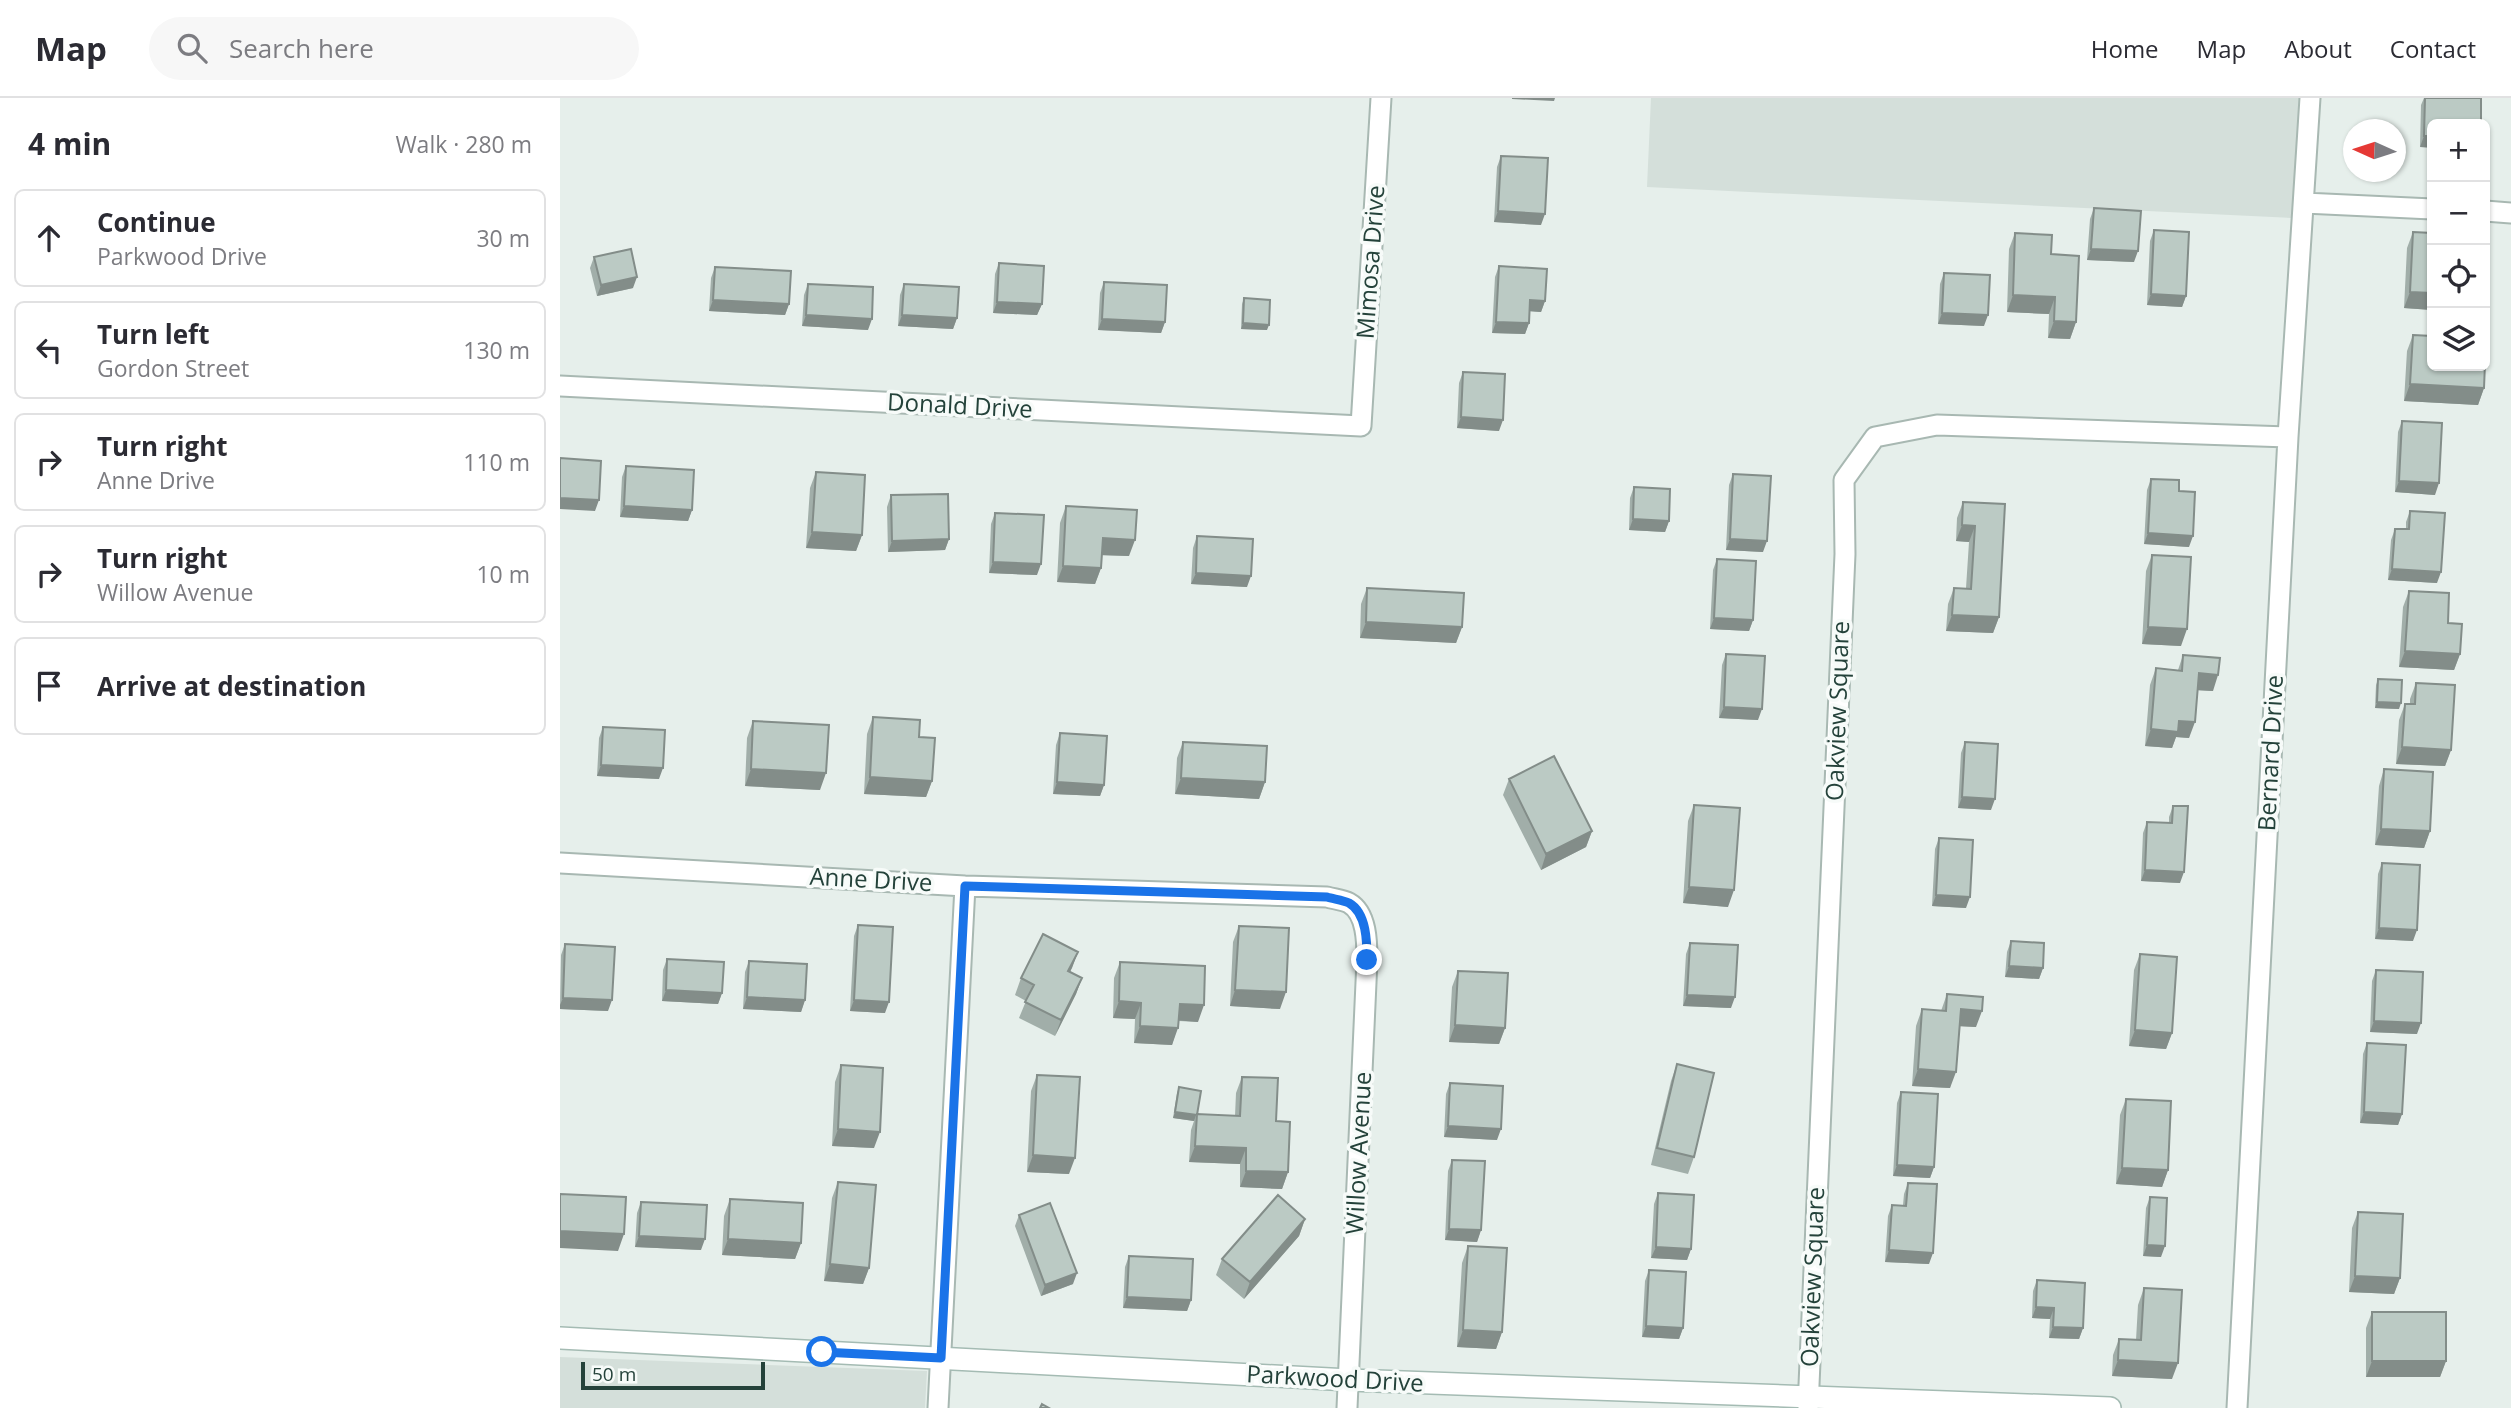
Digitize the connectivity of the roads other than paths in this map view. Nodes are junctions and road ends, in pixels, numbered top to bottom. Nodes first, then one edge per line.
1 (1381, 98) edge
2 (2310, 98) edge
3 (2304, 203) junction
4 (2427, 209) edge
5 (2490, 211) edge
6 (2511, 212) edge
7 (560, 386) edge
8 (1360, 426) joint
9 (2288, 437) junction
10 (560, 863) edge
11 (965, 886) junction
12 (1349, 903) joint
13 (560, 1338) edge
14 (941, 1358) junction
15 (1349, 1380) junction
16 (1808, 1402) edge
17 (938, 1408) edge
18 (1347, 1408) edge
19 (2110, 1408) edge
20 (2237, 1408) edge

1 - 8 street, Mimosa Drive
2 - 3 street, Bernard Drive
3 - 4 street
3 - 9 street, Bernard Drive
5 - 6 street
7 - 8 street, Donald Drive
9 - 16 street, Oakview Square
9 - 20 street, Bernard Drive
10 - 11 street, Anne Drive
11 - 12 street, Anne Drive
11 - 14 street
12 - 15 street, Willow Avenue
13 - 14 street, Parkwood Drive
14 - 15 street, Parkwood Drive
14 - 17 street
15 - 16 street, Parkwood Drive
15 - 18 street, Willow Avenue
16 - 19 street, Parkwood Drive

